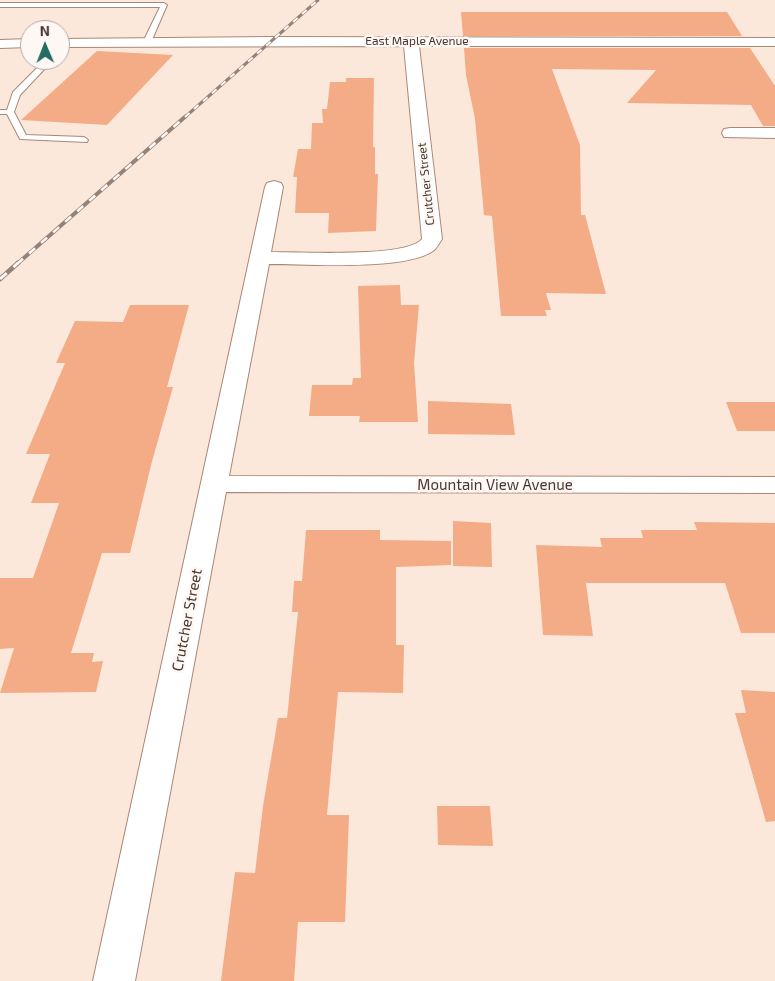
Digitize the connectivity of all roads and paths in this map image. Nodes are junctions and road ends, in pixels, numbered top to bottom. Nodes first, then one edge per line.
1 (0, 5) edge
2 (411, 41) junction
3 (147, 42) junction
4 (775, 42) edge
5 (0, 44) edge
6 (20, 44) edge
7 (70, 45) edge
8 (39, 70) edge
9 (0, 112) edge
10 (10, 112) junction
11 (730, 133) dead end
12 (775, 133) edge
13 (84, 140) dead end
14 (274, 187) dead end
15 (260, 258) junction
16 (214, 484) junction
17 (775, 485) edge
18 (114, 981) edge

1 - 3 lane
2 - 3 street, East Maple Avenue
2 - 4 street, East Maple Avenue
2 - 15 street, Crutcher Street
3 - 7 street, East Maple Avenue
5 - 6 street
8 - 10 lane
9 - 10 lane
10 - 13 lane
11 - 12 street
14 - 15 street, Crutcher Street
15 - 16 street, Crutcher Street
16 - 17 street, Mountain View Avenue
16 - 18 street, Crutcher Street

